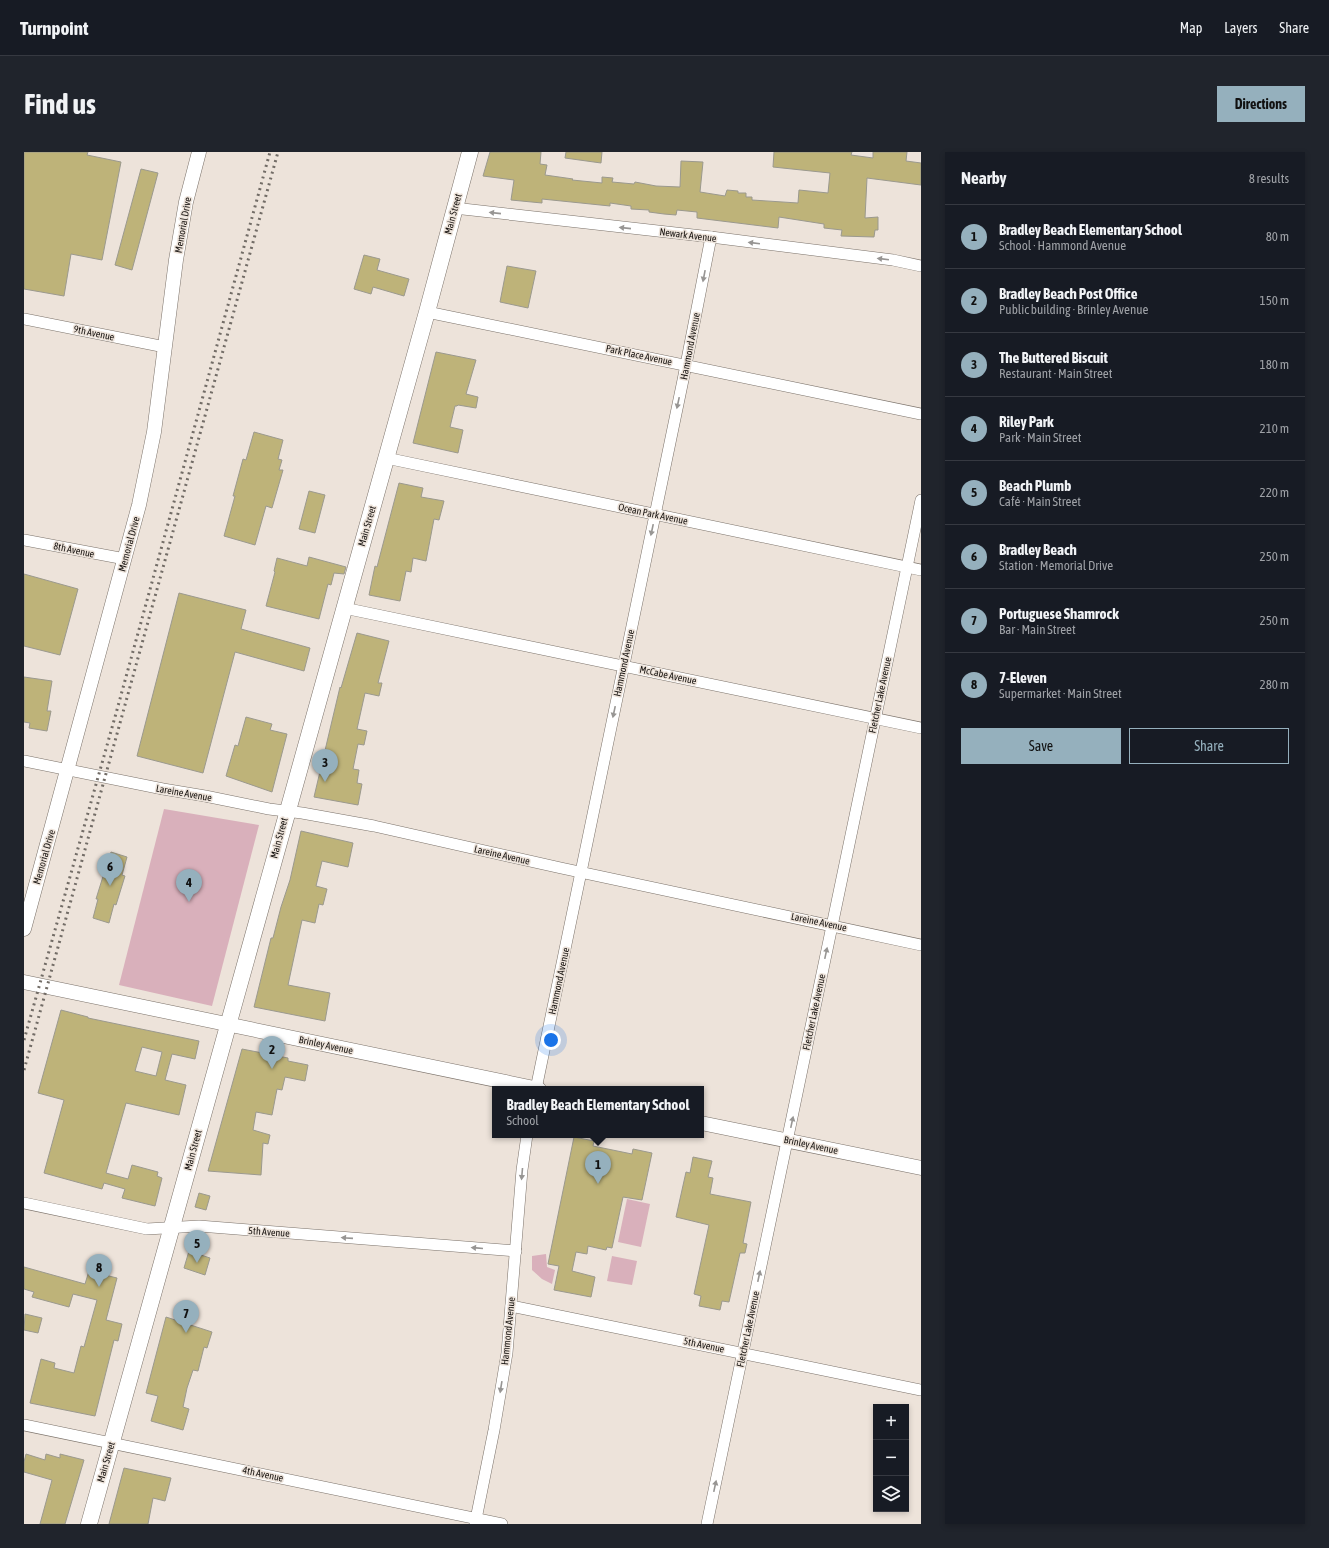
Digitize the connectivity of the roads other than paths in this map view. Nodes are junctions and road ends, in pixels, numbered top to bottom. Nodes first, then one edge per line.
1 (199, 152) edge
2 (470, 152) edge
3 (454, 208) junction
4 (711, 237) junction
5 (921, 266) edge
6 (427, 312) junction
7 (24, 319) edge
8 (165, 347) junction
9 (686, 365) junction
10 (921, 414) edge
11 (386, 458) junction
12 (921, 500) edge
13 (655, 515) junction
14 (24, 540) edge
15 (125, 559) junction
16 (907, 567) junction
17 (921, 570) edge
18 (344, 608) junction
19 (623, 666) junction
20 (874, 719) junction
21 (921, 728) edge
22 (24, 761) edge
23 (67, 770) junction
24 (287, 811) junction
25 (581, 872) junction
26 (832, 925) junction
27 (24, 929) edge
28 (921, 945) edge
29 (24, 982) edge
30 (227, 1024) junction
31 (523, 1086) edge
32 (538, 1086) edge
33 (704, 1124) edge
34 (527, 1138) edge
35 (788, 1141) junction
36 (921, 1168) edge
37 (24, 1203) edge
38 (171, 1228) junction
39 (516, 1251) junction
40 (511, 1306) junction
41 (743, 1353) junction
42 (921, 1390) edge
43 (24, 1425) edge
44 (112, 1443) junction
45 (475, 1521) edge
46 (89, 1524) edge
47 (502, 1524) edge
48 (707, 1524) edge

1 - 8 street, Memorial Drive
2 - 3 main road, Main Street
4 -> 3 street, Newark Avenue
3 - 6 main road, Main Street
5 -> 4 street, Newark Avenue
4 -> 9 street, Hammond Avenue
6 - 9 street, Park Place Avenue
6 - 11 main road, Main Street
7 - 8 street, 9th Avenue
8 - 15 street, Memorial Drive
9 - 10 street, Park Place Avenue
9 -> 13 street, Hammond Avenue
11 - 13 street, Ocean Park Avenue
11 - 18 main road, Main Street
12 - 16 street, Fletcher Lake Avenue
13 - 16 street, Ocean Park Avenue
13 -> 19 street, Hammond Avenue
14 - 15 street, 8th Avenue
15 - 23 street, Memorial Drive
16 - 17 street, Ocean Park Avenue
16 - 20 street, Fletcher Lake Avenue
18 - 19 street, McCabe Avenue
18 - 24 main road, Main Street
19 - 20 street, McCabe Avenue
19 -> 25 street, Hammond Avenue
20 - 21 street, McCabe Avenue
20 - 26 street, Fletcher Lake Avenue
22 - 23 street, Lareine Avenue
23 - 24 street, Lareine Avenue
23 - 27 street, Memorial Drive
24 - 25 street, Lareine Avenue
24 - 30 main road, Main Street
25 - 26 street, Lareine Avenue
25 - 32 street, Hammond Avenue
26 - 28 street, Lareine Avenue
35 -> 26 street, Fletcher Lake Avenue
29 - 30 street, Brinley Avenue
30 - 31 street, Brinley Avenue
30 - 38 main road, Main Street
33 - 35 street, Brinley Avenue
34 -> 39 street, Hammond Avenue
35 - 36 street, Brinley Avenue
41 -> 35 street, Fletcher Lake Avenue
37 - 38 street, 5th Avenue
39 -> 38 street, 5th Avenue
38 - 44 main road, Main Street
39 - 40 street, Hammond Avenue
40 - 41 street, 5th Avenue
40 -> 45 street, Hammond Avenue
41 - 42 street, 5th Avenue
48 -> 41 street, Fletcher Lake Avenue
43 - 44 street, 4th Avenue
44 - 45 street, 4th Avenue
44 - 46 main road, Main Street
45 - 47 street, 4th Avenue

